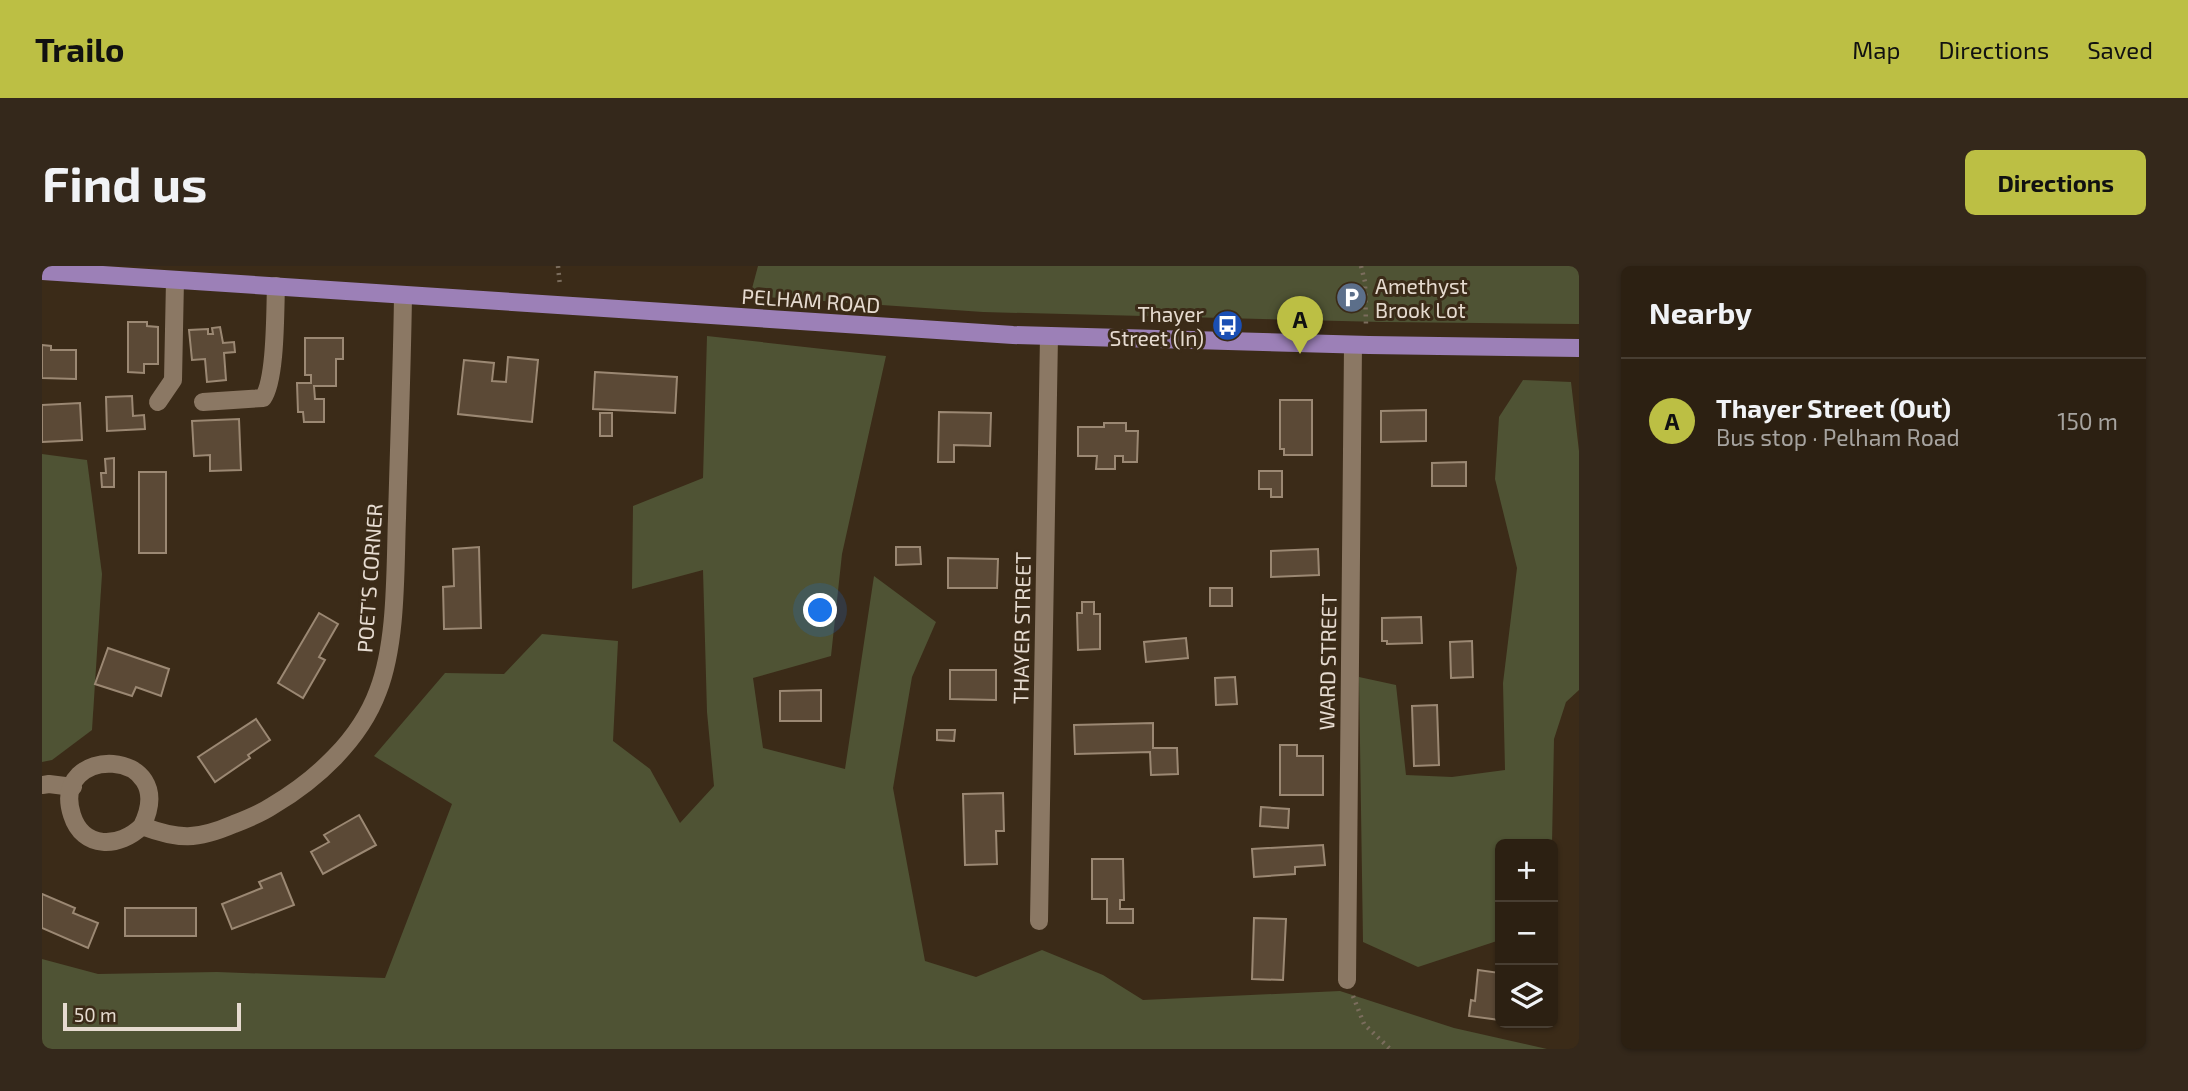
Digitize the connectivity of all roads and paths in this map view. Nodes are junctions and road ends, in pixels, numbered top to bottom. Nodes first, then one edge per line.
1 (1361, 266) edge
2 (42, 271) edge
3 (175, 280) junction
4 (276, 286) junction
5 (403, 295) junction
6 (1370, 329) dead end
7 (1049, 336) junction
8 (1353, 345) junction
9 (1579, 348) edge
10 (158, 402) dead end
11 (203, 402) dead end
12 (42, 785) edge
13 (73, 787) junction
14 (142, 826) junction
15 (1040, 921) dead end
16 (1347, 981) joint
17 (1390, 1049) edge

1 - 6 path
2 - 3 main road, PELHAM ROAD
3 - 4 main road, PELHAM ROAD
3 - 10 street
4 - 5 main road, PELHAM ROAD
4 - 11 street
5 - 7 main road, PELHAM ROAD
5 - 14 street, POET'S CORNER
7 - 8 main road, PELHAM ROAD
7 - 15 street, THAYER STREET
8 - 9 main road, PELHAM ROAD
8 - 16 street, WARD STREET
12 - 13 street
13 - 14 street
13 - 14 street
16 - 17 path

